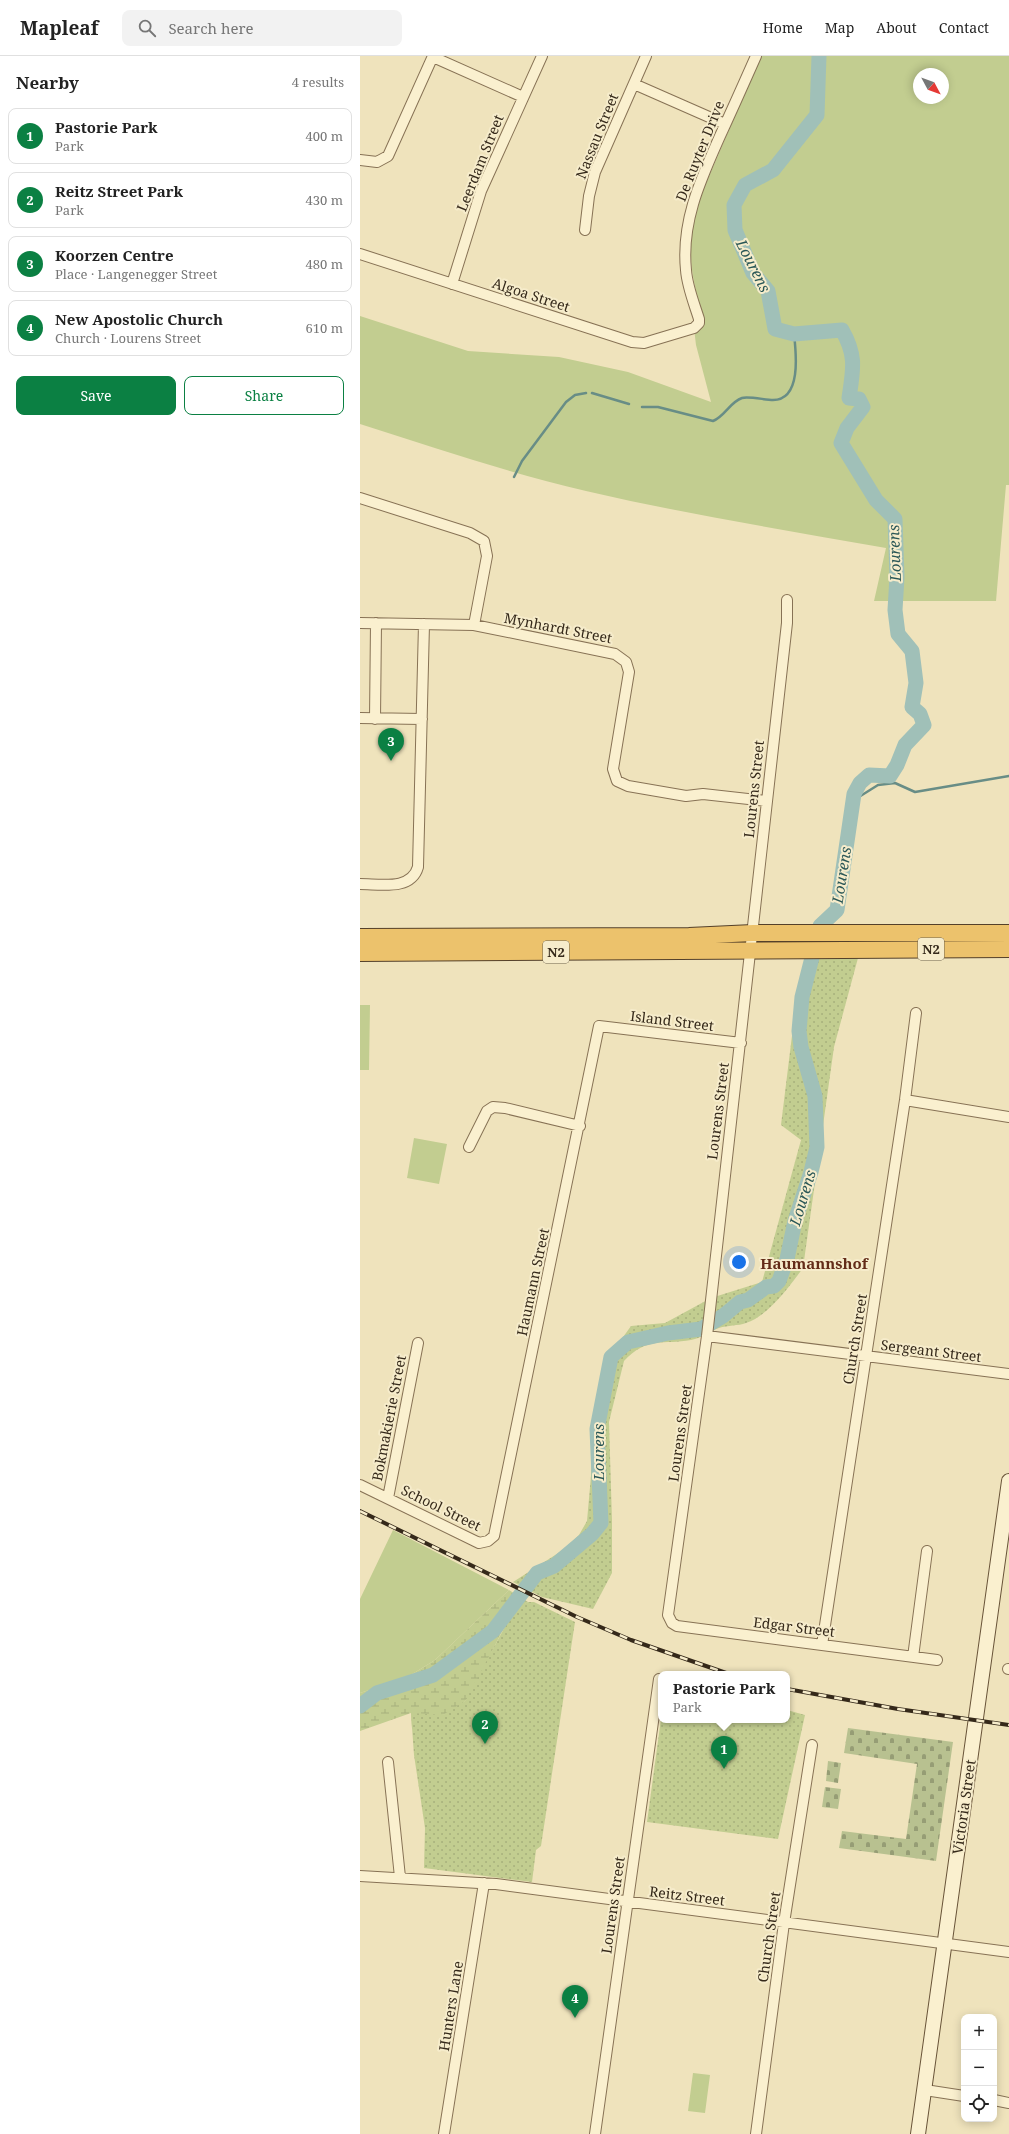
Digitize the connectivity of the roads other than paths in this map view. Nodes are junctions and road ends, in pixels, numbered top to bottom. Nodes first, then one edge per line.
1 (433, 56) edge
2 (542, 56) edge
3 (646, 56) edge
4 (756, 56) edge
5 (634, 84) junction
6 (524, 97) junction
7 (725, 124) junction
8 (360, 160) edge
9 (586, 230) dead end
10 (360, 254) edge
11 (452, 284) junction
12 (694, 328) joint
13 (360, 498) edge
14 (787, 600) dead end
15 (360, 623) edge
16 (376, 623) junction
17 (424, 624) junction
18 (474, 625) junction
19 (360, 718) edge
20 (375, 719) junction
21 (422, 719) junction
22 (766, 801) junction
23 (360, 884) edge
24 (753, 933) junction
25 (1009, 933) edge
26 (360, 937) edge
27 (1009, 949) edge
28 (752, 952) junction
29 (360, 953) edge
30 (916, 1013) dead end
31 (599, 1026) joint
32 (741, 1043) junction
33 (905, 1100) junction
34 (1009, 1117) edge
35 (580, 1126) junction
36 (469, 1147) dead end
37 (708, 1332) junction
38 (418, 1343) dead end
39 (866, 1357) junction
40 (1009, 1374) edge
41 (1009, 1480) edge
42 (360, 1485) edge
43 (388, 1498) junction
44 (488, 1541) joint
45 (927, 1551) dead end
46 (672, 1623) joint
47 (822, 1645) junction
48 (913, 1657) junction
49 (937, 1660) dead end
50 (658, 1686) edge
51 (812, 1745) dead end
52 (388, 1762) dead end
53 (360, 1876) edge
54 (400, 1877) junction
55 (484, 1883) junction
56 (627, 1902) junction
57 (784, 1923) junction
58 (945, 1943) junction
59 (1009, 1952) edge
60 (925, 2090) junction
61 (961, 2096) edge
62 (997, 2100) edge
63 (1009, 2102) edge
64 (444, 2134) edge
65 (595, 2134) edge
66 (756, 2134) edge
67 (918, 2134) edge

1 - 6 street
1 - 8 street
2 - 6 street, Leerdam Street
3 - 5 street, Nassau Street
4 - 7 street, De Ruyter Drive
5 - 7 street
5 - 9 street, Nassau Street
6 - 11 street, Leerdam Street
7 - 12 street, De Ruyter Drive
10 - 11 street, Algoa Street
11 - 12 street, Algoa Street
13 - 18 street
14 - 22 street, Lourens Street
15 - 16 street, Mynhardt Street
16 - 17 street, Mynhardt Street
16 - 20 street
17 - 18 street, Mynhardt Street
17 - 21 street
18 - 22 street, Mynhardt Street
19 - 20 street
20 - 21 street
21 - 23 street
22 - 24 street, Lourens Street
24 - 25 highway, N2
24 - 26 highway, N2
24 - 28 street, Lourens Street
27 - 28 highway, N2
28 - 29 highway, N2
28 - 32 street, Lourens Street
30 - 33 street, Church Street
31 - 32 street, Island Street
31 - 35 street, Haumann Street
32 - 37 street, Lourens Street
33 - 34 street
33 - 39 street, Church Street
35 - 36 street
35 - 44 street, Haumann Street
37 - 39 street, Sergeant Street
37 - 46 street, Lourens Street
38 - 43 street, Bokmakierie Street
39 - 40 street, Sergeant Street
39 - 47 street, Church Street
41 - 58 main road, Victoria Street
42 - 43 street, School Street
43 - 44 street, School Street
45 - 48 street
46 - 47 street, Edgar Street
47 - 48 street, Edgar Street
48 - 49 street, Edgar Street
50 - 56 street, Lourens Street
51 - 57 street, Church Street
52 - 54 street
53 - 54 street, Reitz Street
54 - 55 street, Reitz Street
55 - 56 street, Reitz Street
55 - 64 street, Hunters Lane
56 - 57 street, Reitz Street
56 - 65 street, Lourens Street
57 - 58 street, Reitz Street
57 - 66 street, Church Street
58 - 59 street, Reitz Street
58 - 60 main road, Victoria Street
60 - 61 street
60 - 67 main road, Victoria Street
62 - 63 street

